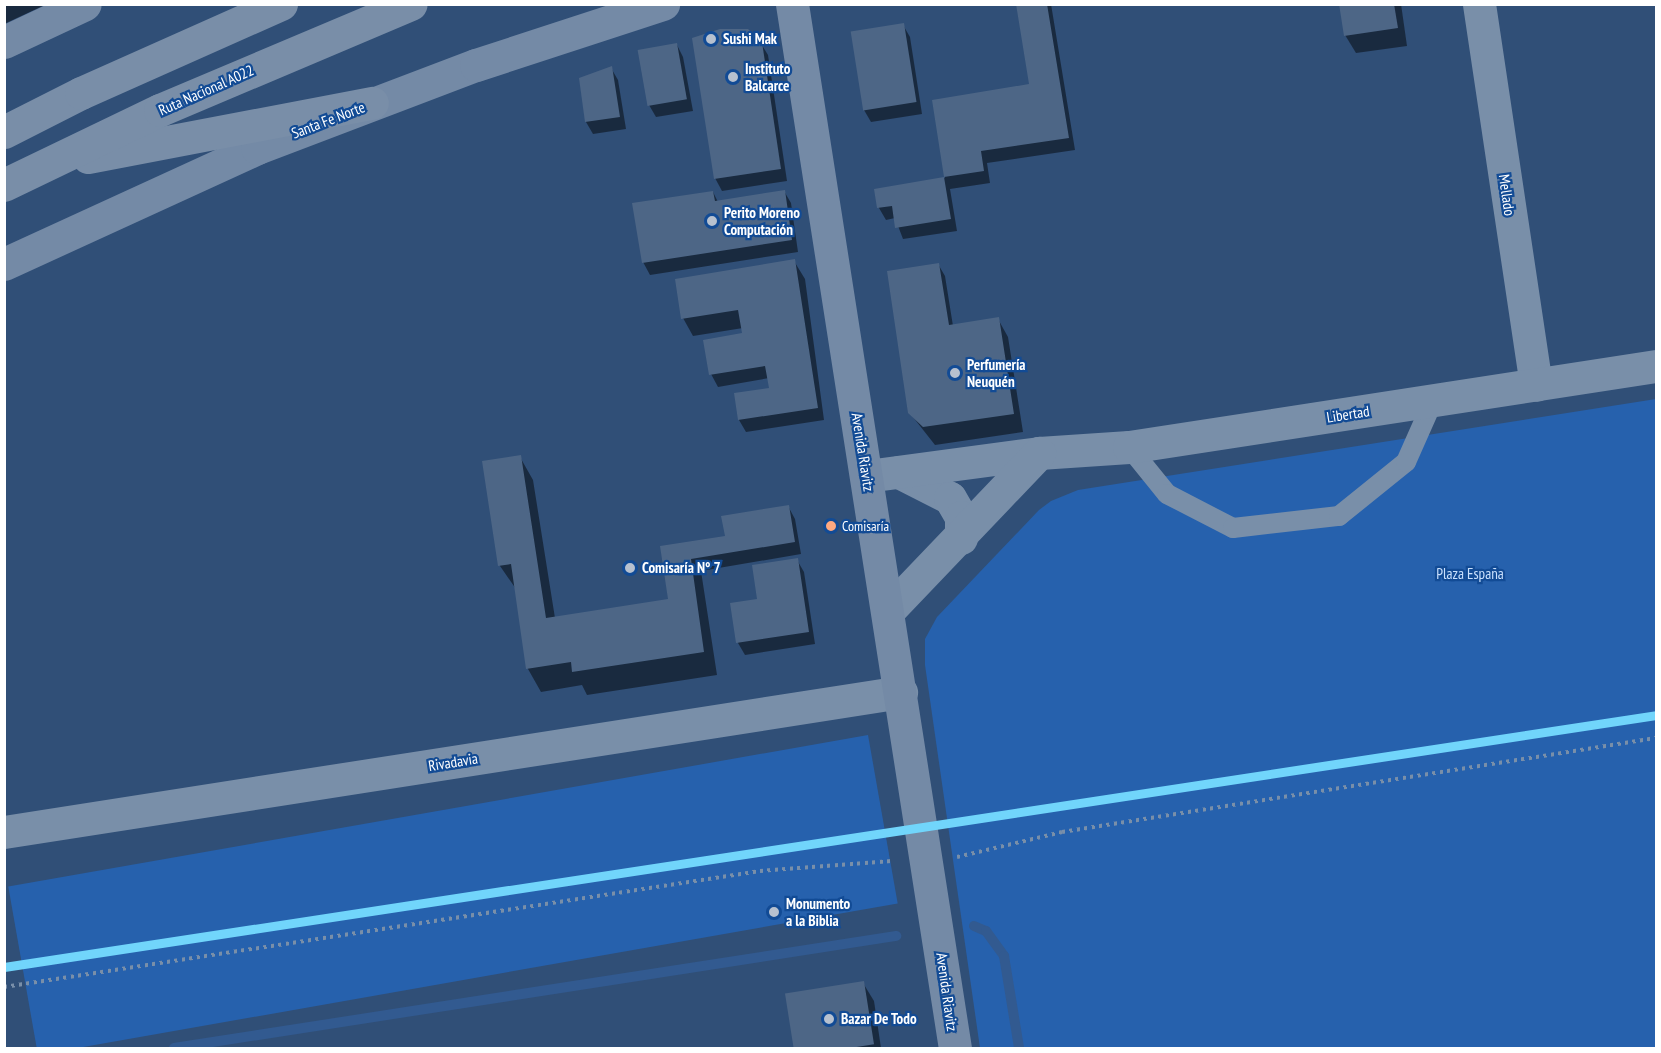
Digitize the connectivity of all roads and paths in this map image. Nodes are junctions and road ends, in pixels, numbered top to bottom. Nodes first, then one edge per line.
1 (85, 4) edge
2 (280, 4) edge
3 (411, 4) edge
4 (663, 4) edge
5 (792, 4) edge
6 (1479, 4) edge
7 (4, 42) edge
8 (81, 93) junction
9 (372, 103) junction
10 (4, 115) edge
11 (4, 132) edge
12 (39, 166) junction
13 (4, 184) edge
14 (4, 264) edge
15 (1656, 366) edge
16 (1536, 385) junction
17 (1433, 401) junction
18 (1129, 447) junction
19 (1039, 453) junction
20 (899, 472) junction
21 (867, 476) junction
22 (961, 538) junction
23 (888, 611) junction
24 (901, 692) junction
25 (1656, 738) edge
26 (4, 832) edge
27 (927, 858) junction
28 (938, 935) junction
29 (4, 987) edge
30 (938, 1048) edge
31 (955, 1048) edge

1 - 7 main road
2 - 8 highway
3 - 12 highway, Ruta Nacional A022
4 - 9 main road, Santa Fe Norte
5 - 21 main road, Avenida Riavitz
6 - 16 street, Mellado
8 - 10 highway
8 - 11 highway
9 - 12 highway
9 - 14 main road, Santa Fe Norte
12 - 13 highway, Ruta Nacional A022
15 - 16 street, Libertad
16 - 17 street, Libertad
17 - 18 street, Libertad
17 - 18 lane
18 - 19 street, Libertad
19 - 20 street, Libertad
19 - 22 street
20 - 21 street, Libertad
20 - 22 street
21 - 23 main road, Avenida Riavitz
22 - 23 street
23 - 24 main road, Avenida Riavitz
24 - 26 street, Rivadavia
24 - 27 main road, Avenida Riavitz
25 - 27 path
27 - 28 main road, Avenida Riavitz
27 - 29 path
28 - 30 main road, Avenida Riavitz
28 - 31 main road, Avenida Riavitz

